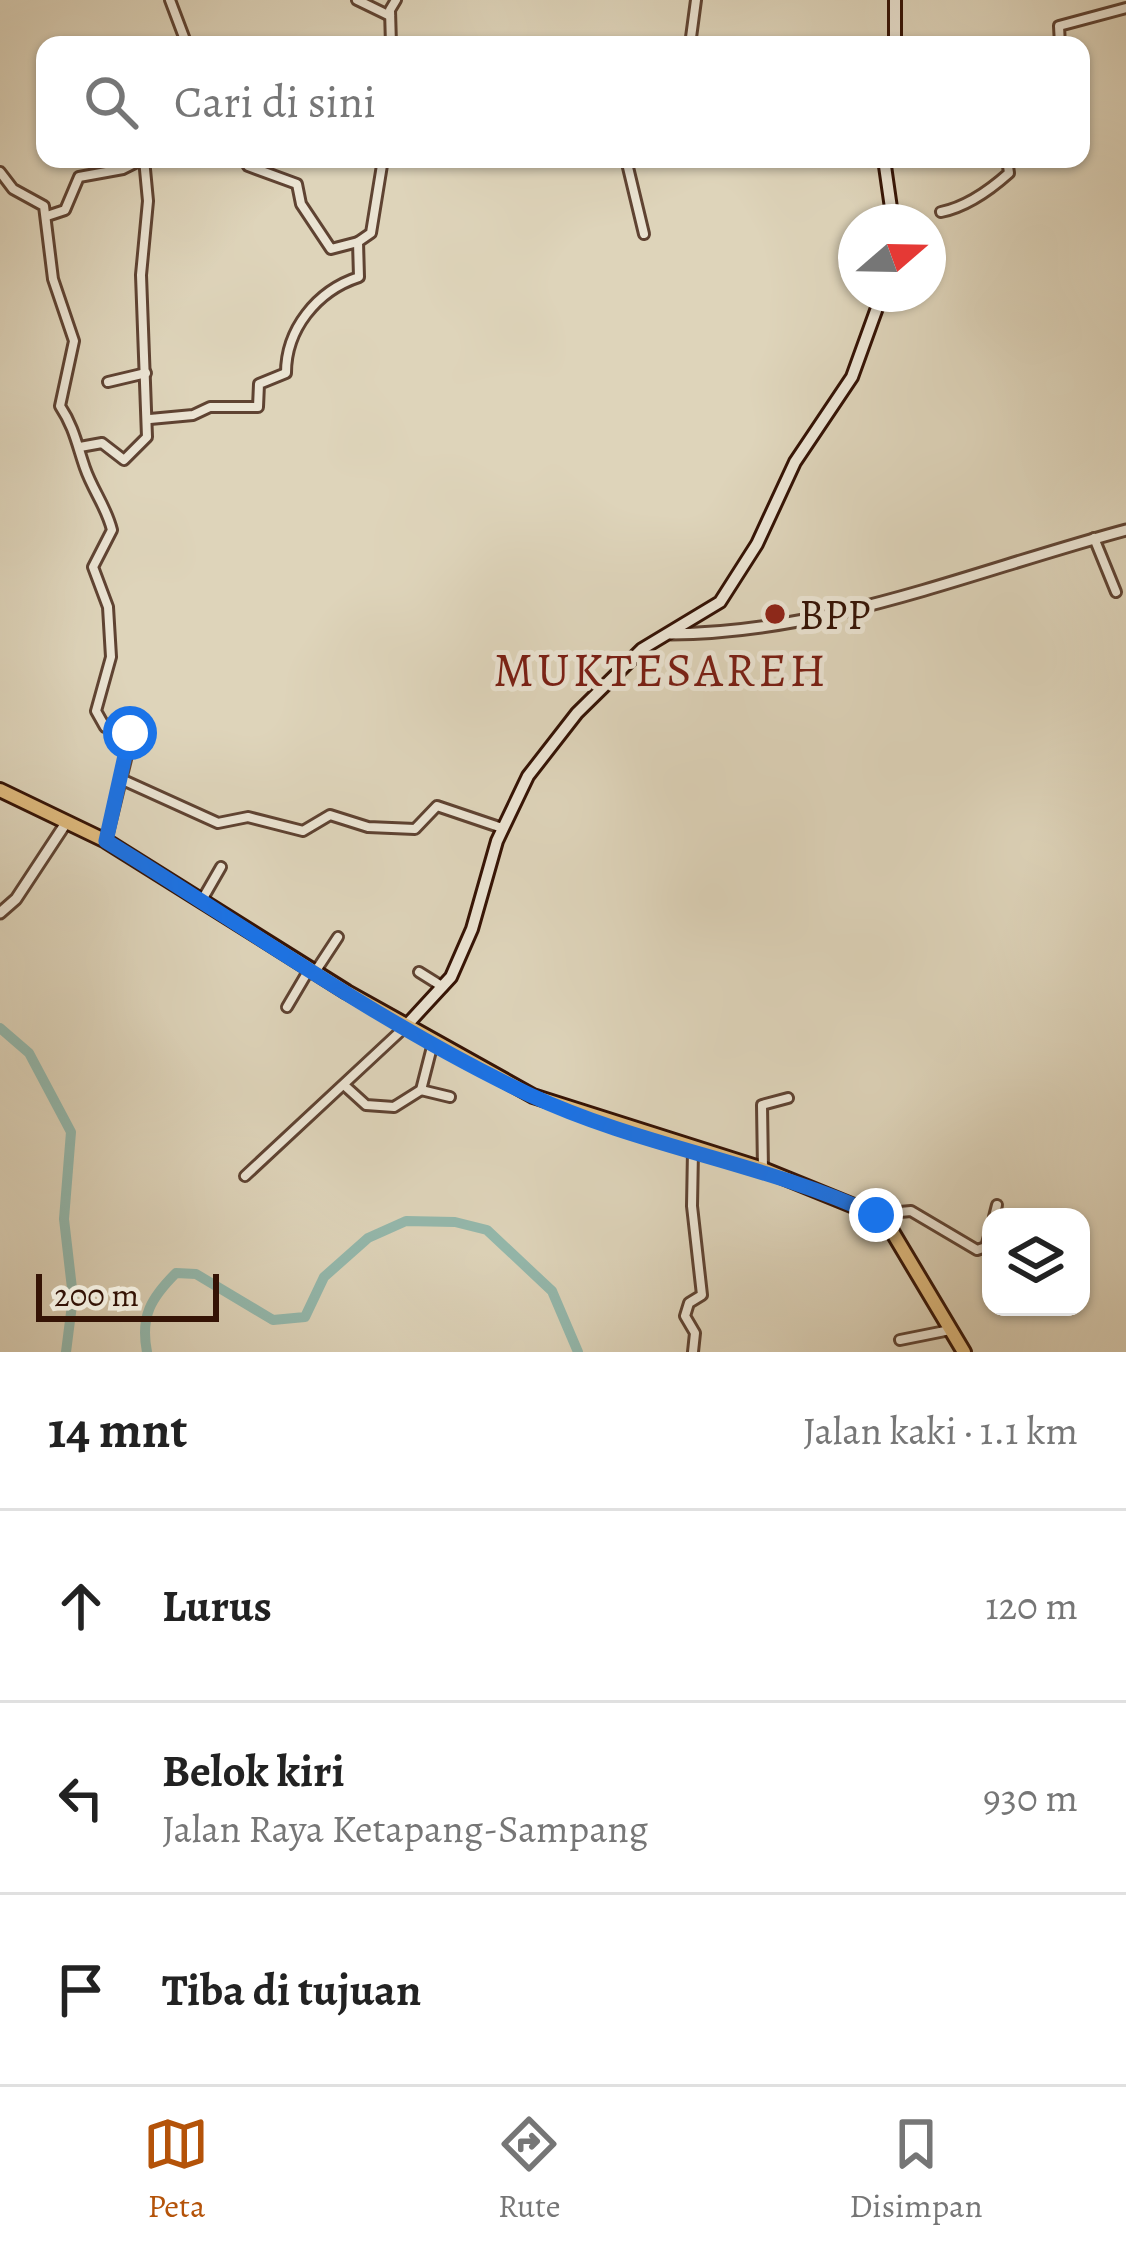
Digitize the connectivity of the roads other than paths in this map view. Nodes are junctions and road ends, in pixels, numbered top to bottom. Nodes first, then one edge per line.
1 (170, 0) edge
2 (357, 0) edge
3 (396, 0) edge
4 (695, 0) edge
5 (895, 0) edge
6 (1114, 5) edge
7 (1126, 8) edge
8 (390, 16) junction
9 (184, 36) edge
10 (391, 36) edge
11 (692, 36) edge
12 (896, 36) edge
13 (1060, 36) edge
14 (125, 168) edge
15 (145, 168) edge
16 (253, 168) edge
17 (382, 168) edge
18 (628, 168) edge
19 (885, 168) edge
20 (1008, 168) edge
21 (0, 172) edge
22 (890, 204) edge
23 (946, 210) edge
24 (47, 217) junction
25 (644, 234) dead end
26 (358, 242) junction
27 (878, 312) edge
28 (146, 373) junction
29 (108, 382) dead end
30 (150, 419) junction
31 (80, 447) junction
32 (1126, 530) edge
33 (1094, 538) junction
34 (1115, 592) dead end
35 (671, 634) junction
36 (123, 780) junction
37 (0, 790) edge
38 (66, 823) junction
39 (502, 828) junction
40 (106, 841) junction
41 (220, 867) dead end
42 (202, 901) junction
43 (0, 913) edge
44 (338, 937) dead end
45 (312, 970) junction
46 (419, 972) dead end
47 (443, 987) junction
48 (287, 1007) dead end
49 (405, 1027) junction
50 (434, 1043) junction
51 (344, 1085) junction
52 (421, 1090) junction
53 (450, 1097) dead end
54 (788, 1098) dead end
55 (693, 1151) junction
56 (764, 1169) junction
57 (245, 1176) dead end
58 (997, 1205) dead end
59 (996, 1208) edge
60 (876, 1215) junction
61 (982, 1248) edge
62 (950, 1330) junction
63 (900, 1340) dead end
64 (693, 1352) edge
65 (964, 1352) edge

1 - 9 street
2 - 8 street
3 - 8 street
4 - 11 street
5 - 12 main road
6 - 7 street
6 - 13 street
8 - 10 street
14 - 24 street
15 - 28 street
16 - 26 street
17 - 26 street
18 - 25 street
19 - 22 main road
20 - 23 street
21 - 24 street
24 - 31 street
26 - 30 street
27 - 35 main road
28 - 29 street
28 - 30 street
30 - 31 street
31 - 36 street
32 - 33 street
33 - 34 street
33 - 35 street
35 - 39 main road
36 - 39 street
36 - 40 street
37 - 38 main road
38 - 40 main road
38 - 43 street
39 - 47 main road
40 - 42 main road
41 - 42 street
42 - 45 main road
44 - 45 street
45 - 48 street
45 - 49 main road
46 - 47 street
47 - 49 main road
49 - 50 main road
49 - 51 street
50 - 52 street
50 - 55 main road
51 - 52 street
51 - 57 street
52 - 53 street
54 - 56 street
55 - 56 main road
55 - 64 street
56 - 60 main road
58 - 59 street
60 - 61 street
60 - 62 main road
62 - 63 street
62 - 65 main road

